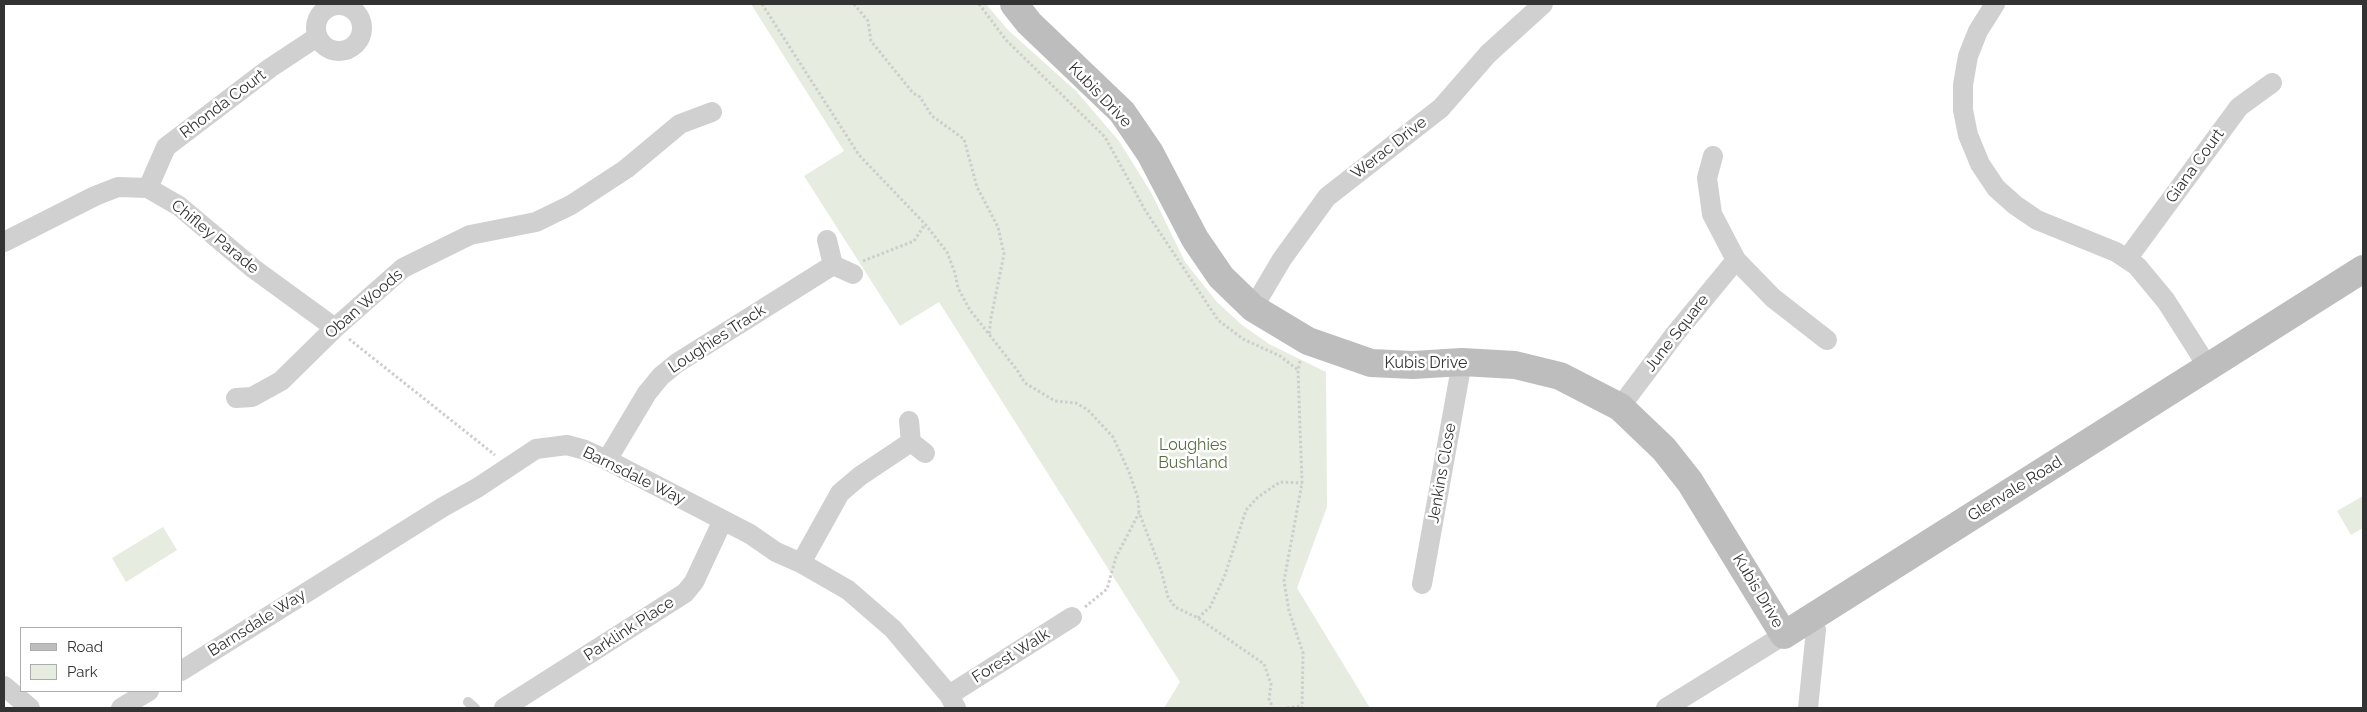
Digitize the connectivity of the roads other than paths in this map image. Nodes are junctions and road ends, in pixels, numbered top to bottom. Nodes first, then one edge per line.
1 (1014, 4) edge
2 (1543, 4) edge
3 (1994, 4) edge
4 (317, 37) dead end
5 (2272, 83) dead end
6 (712, 112) dead end
7 (1713, 156) dead end
8 (148, 188) junction
9 (827, 240) dead end
10 (4, 242) edge
11 (2127, 259) junction
12 (1736, 260) junction
13 (833, 264) junction
14 (2363, 269) edge
15 (853, 274) dead end
16 (1253, 308) junction
17 (335, 328) junction
18 (1827, 340) dead end
19 (1462, 362) junction
20 (2208, 367) junction
21 (236, 398) dead end
22 (1620, 407) junction
23 (909, 421) dead end
24 (607, 460) junction
25 (723, 520) junction
26 (802, 563) junction
27 (1422, 584) dead end
28 (1076, 614) road end
29 (1810, 619) junction
30 (1784, 635) junction
31 (182, 670) edge
32 (4, 686) edge
33 (147, 692) edge
34 (952, 702) edge
35 (30, 708) edge
36 (121, 708) edge
37 (504, 708) edge
38 (1666, 708) edge
39 (1808, 708) edge

1 - 16 street, Kubis Drive
2 - 16 street, Werac Drive
3 - 11 street
4 - 8 street, Rhonda Court
5 - 11 street, Giana Court
6 - 17 street, Oban Woods
7 - 12 street
8 - 10 street, Chifley Parade
8 - 17 street, Chifley Parade
9 - 13 street
11 - 20 street
12 - 18 street
12 - 22 street, June Square
13 - 15 street
13 - 24 street, Loughies Track
14 - 20 street, Glenvale Road
16 - 19 street, Kubis Drive
17 - 21 street, Oban Woods
19 - 22 street, Kubis Drive
19 - 27 street, Jenkins Close
20 - 29 street, Glenvale Road
22 - 30 street, Kubis Drive
23 - 26 street
24 - 25 street, Barnsdale Way
24 - 31 street, Barnsdale Way
25 - 26 street, Barnsdale Way
25 - 37 street, Parklink Place
26 - 34 street, Barnsdale Way
28 - 34 street, Forest Walk
29 - 30 street, Glenvale Road
29 - 39 street
30 - 38 street, Glenvale Road
32 - 35 street
33 - 36 street

